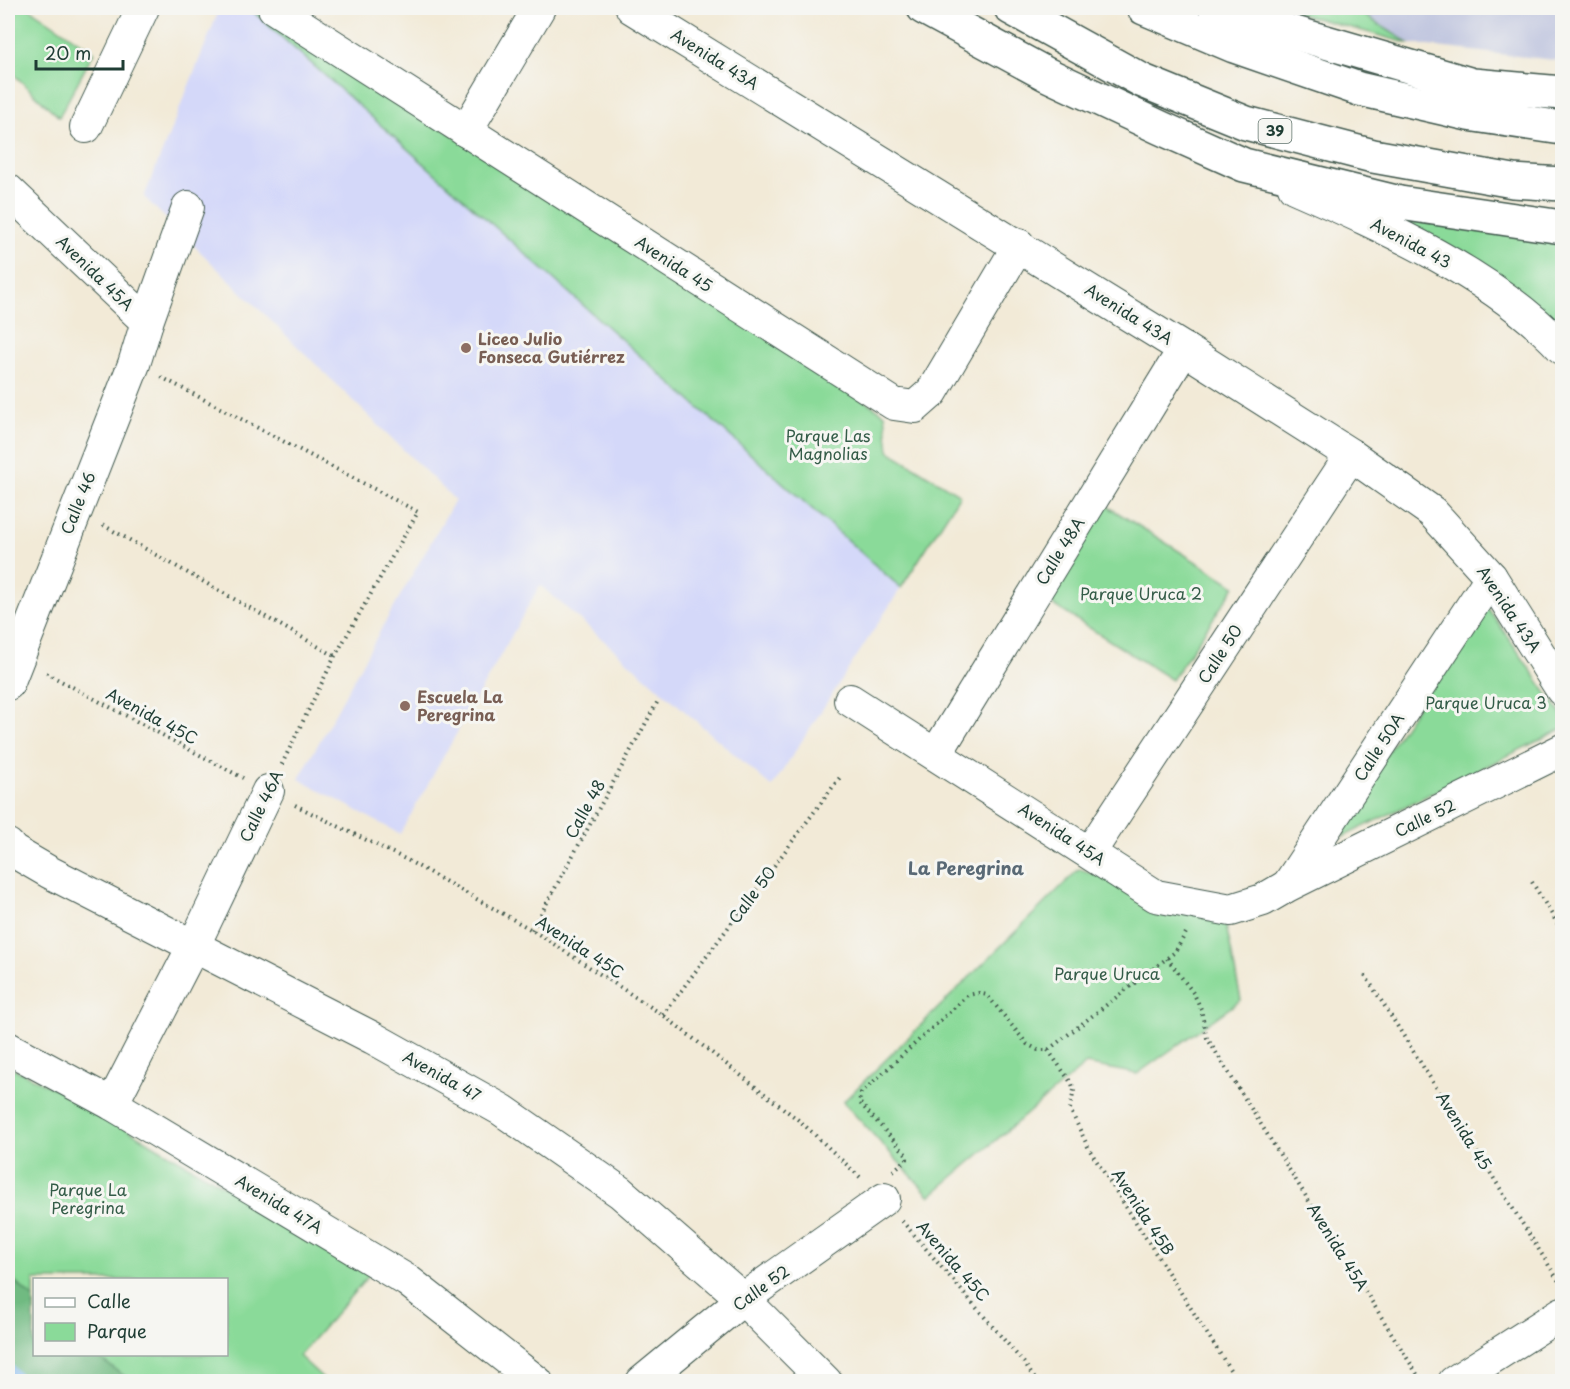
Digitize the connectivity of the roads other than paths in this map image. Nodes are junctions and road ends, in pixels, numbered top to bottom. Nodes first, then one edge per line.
1 (143, 8) edge
2 (274, 8) edge
3 (539, 8) edge
4 (632, 8) edge
5 (924, 8) edge
6 (1011, 8) edge
7 (1144, 8) edge
8 (1215, 8) edge
9 (1563, 93) edge
10 (86, 128) dead end
11 (1563, 128) edge
12 (466, 131) junction
13 (1244, 165) junction
14 (1563, 184) edge
15 (8, 190) edge
16 (188, 207) dead end
17 (1563, 227) edge
18 (1019, 245) junction
19 (147, 322) junction
20 (1563, 348) edge
21 (1184, 349) junction
22 (1351, 455) junction
23 (1491, 577) junction
24 (12, 671) edge
25 (1563, 690) edge
26 (850, 699) dead end
27 (1563, 750) edge
28 (936, 754) junction
29 (268, 791) road end
30 (8, 845) edge
31 (1090, 852) junction
32 (1287, 886) junction
33 (194, 945) junction
34 (8, 1048) edge
35 (112, 1104) junction
36 (878, 1194) road end
37 (743, 1299) junction
38 (1563, 1313) edge
39 (537, 1382) edge
40 (642, 1382) edge
41 (826, 1382) edge
42 (1454, 1382) edge

1 - 10 street
2 - 12 street, Avenida 45
3 - 12 street
4 - 18 street, Avenida 43A
5 - 13 highway
6 - 14 highway, 39
7 - 11 highway
8 - 9 highway
12 - 18 street, Avenida 45
13 - 17 highway
13 - 20 street, Avenida 43
15 - 19 street, Avenida 45A
16 - 19 street, Avenida 45A
18 - 21 street, Avenida 43A
19 - 24 street, Calle 46
21 - 22 street, Avenida 43A
21 - 28 street, Calle 48A
22 - 23 street, Avenida 43A
22 - 31 street, Calle 50
23 - 25 street, Avenida 43A
23 - 32 street, Calle 50A
26 - 28 street, Avenida 45A
27 - 32 street, Calle 52
28 - 31 street, Avenida 45A
29 - 33 street, Calle 46A
30 - 33 street, Avenida 47
31 - 32 street, Avenida 45A
33 - 35 street, Calle 46A
33 - 37 street, Avenida 47
34 - 35 street, Avenida 47A
35 - 39 street, Avenida 47A
36 - 37 street, Calle 52
37 - 40 street, Calle 52
37 - 41 street, Avenida 47
38 - 42 street

